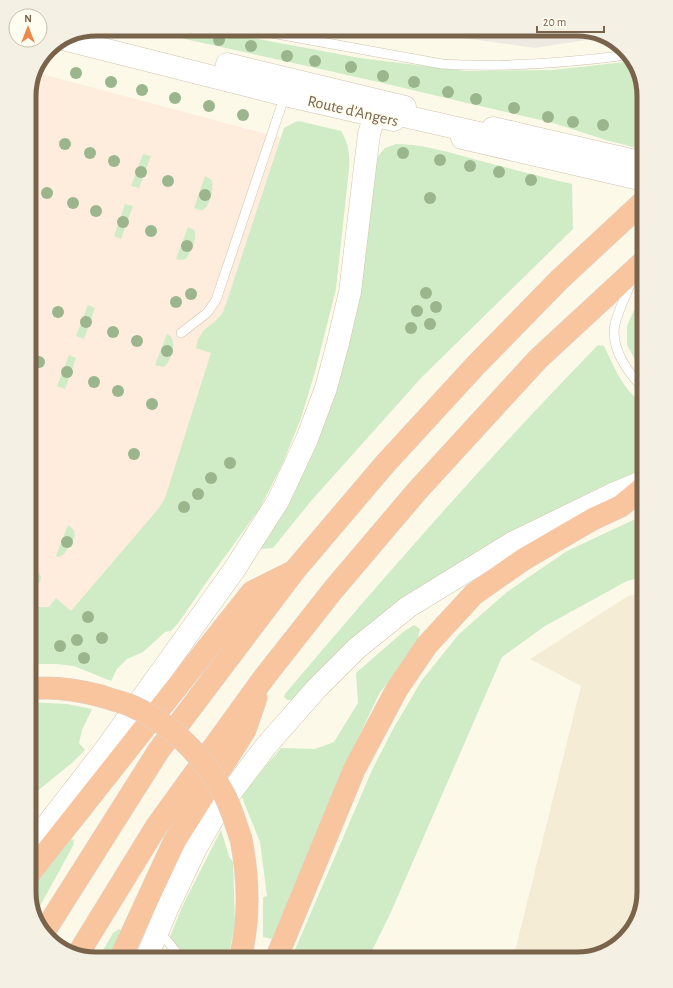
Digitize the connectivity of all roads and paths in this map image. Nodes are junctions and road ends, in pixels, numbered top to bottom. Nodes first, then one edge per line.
1 (99, 36) edge
2 (288, 36) edge
3 (73, 41) edge
4 (622, 56) edge
5 (200, 66) junction
6 (241, 76) junction
7 (285, 94) junction
8 (375, 115) junction
9 (512, 132) junction
10 (637, 161) edge
11 (637, 178) edge
12 (637, 207) edge
13 (637, 268) edge
14 (637, 272) edge
15 (181, 333) dead end
16 (637, 381) edge
17 (637, 484) edge
18 (637, 493) edge
19 (295, 570) junction
20 (263, 679) junction
21 (36, 688) edge
22 (36, 839) edge
23 (36, 865) edge
24 (47, 927) edge
25 (157, 932) junction
26 (80, 950) edge
27 (123, 952) edge
28 (149, 952) edge
29 (176, 952) edge
30 (241, 952) edge
31 (279, 952) edge

1 - 5 main road, Route d’Angers
2 - 4 lane
3 - 5 main road, Route d’Angers
5 - 6 main road, Route d’Angers
6 - 7 main road, Route d’Angers
6 - 9 main road, Route d’Angers
7 - 8 main road, Route d’Angers
7 - 15 lane
8 - 9 main road
8 - 11 main road, Route d’Angers
8 - 22 main road
9 - 10 main road, Route d’Angers
12 - 19 highway
13 - 20 highway
14 - 16 lane
17 - 25 main road
18 - 31 highway
19 - 23 highway
19 - 24 highway
20 - 26 highway
20 - 27 highway
21 - 30 highway, bridge
25 - 28 main road
25 - 29 lane

